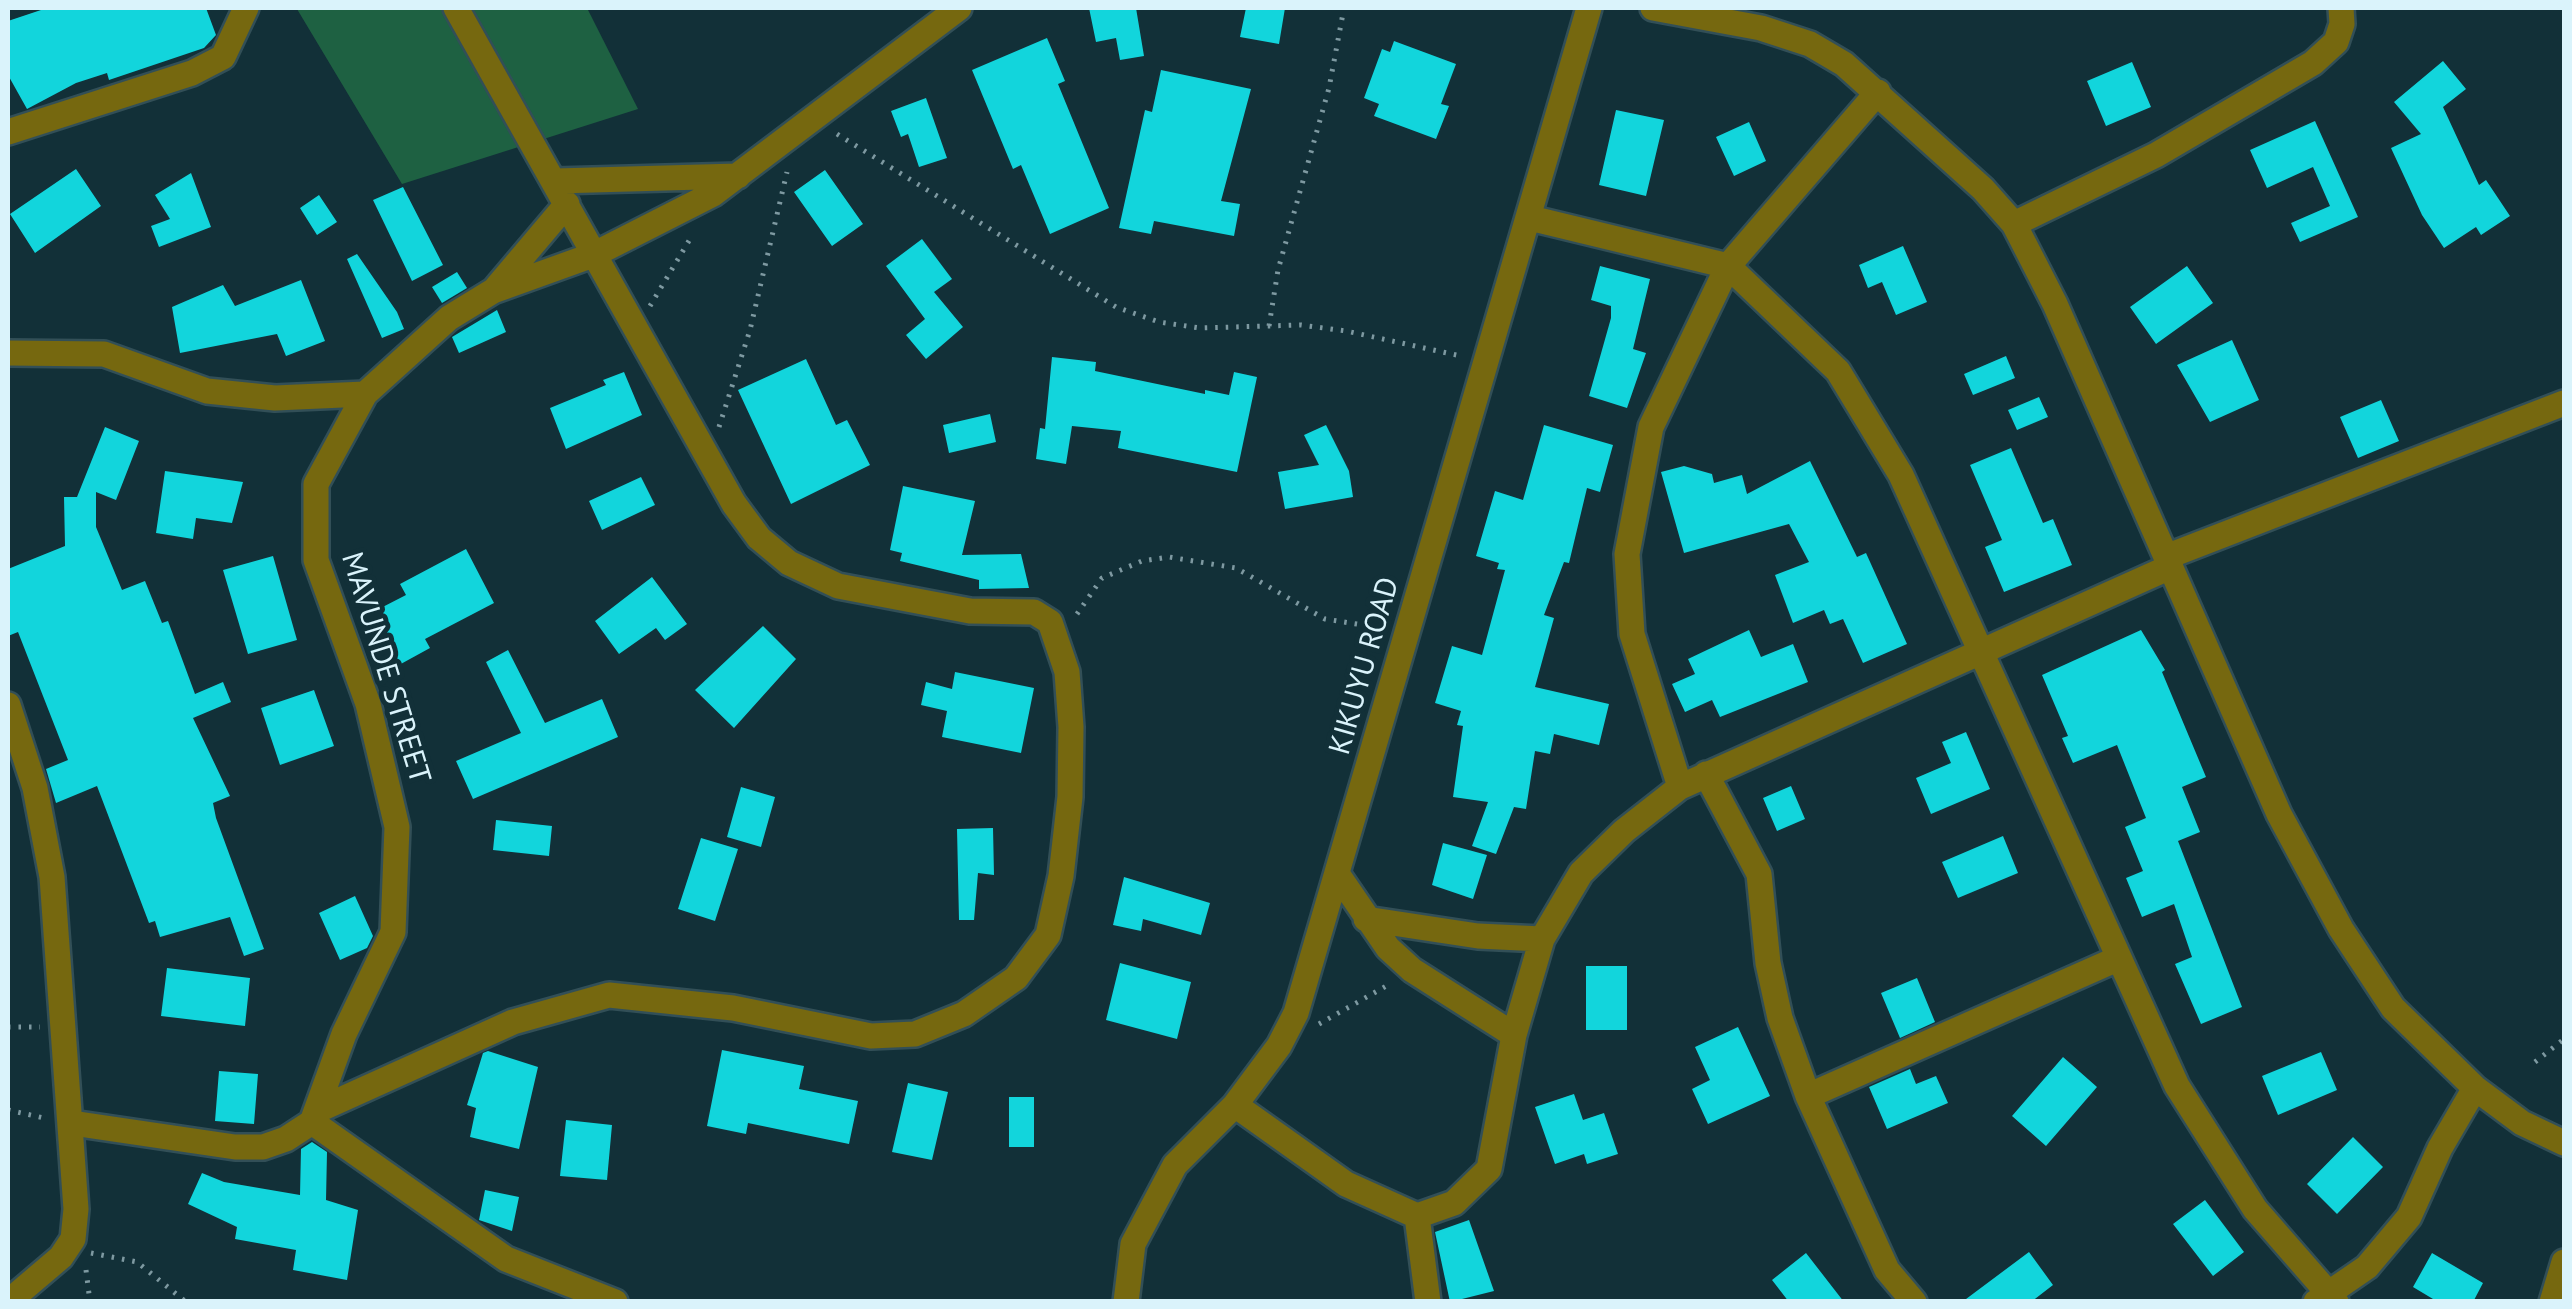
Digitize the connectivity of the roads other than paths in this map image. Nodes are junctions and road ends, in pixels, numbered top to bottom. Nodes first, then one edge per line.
1 (246, 8) edge
2 (456, 8) edge
3 (959, 8) edge
4 (1590, 8) edge
5 (1653, 8) edge
6 (2341, 8) edge
7 (1878, 92) junction
8 (8, 132) edge
9 (738, 176) junction
10 (561, 193) junction
11 (1530, 218) junction
12 (2014, 224) junction
13 (593, 255) junction
14 (1728, 266) junction
15 (493, 291) junction
16 (8, 353) edge
17 (365, 394) junction
18 (2564, 403) edge
19 (2168, 562) junction
20 (1982, 652) junction
21 (8, 705) edge
22 (1706, 774) junction
23 (1680, 787) junction
24 (1338, 875) junction
25 (1366, 919) junction
26 (1542, 939) junction
27 (2117, 959) junction
28 (1514, 1035) junction
29 (2475, 1088) junction
30 (1808, 1096) junction
31 (1235, 1105) junction
32 (314, 1116) junction
33 (72, 1123) junction
34 (2564, 1143) edge
35 (1417, 1216) junction
36 (2564, 1262) edge
37 (2327, 1300) edge
38 (8, 1302) edge
39 (615, 1302) edge
40 (1126, 1302) edge
41 (1428, 1302) edge
42 (1914, 1302) edge
43 (2552, 1302) edge

1 - 8 street
2 - 10 street
3 - 9 street, MAVUNDE STREET
4 - 11 street, KIKUYU ROAD
5 - 7 street
6 - 12 street
7 - 12 street
7 - 14 street
9 - 10 street
9 - 13 street, MAVUNDE STREET
10 - 13 street
10 - 15 street
11 - 14 street
11 - 24 street, KIKUYU ROAD
12 - 19 street
13 - 15 street, MAVUNDE STREET
13 - 32 street
14 - 20 street
14 - 23 street
15 - 17 street, MAVUNDE STREET
16 - 17 street
17 - 32 street, MAVUNDE STREET
18 - 19 street
19 - 20 street
19 - 29 street
20 - 22 street
20 - 27 street
21 - 33 street
22 - 23 street
22 - 30 street
23 - 26 street
24 - 25 street
24 - 31 street, KIKUYU ROAD
25 - 26 street
25 - 28 street
26 - 28 street
27 - 30 street
27 - 37 street
28 - 35 street
29 - 34 street
29 - 37 street
30 - 42 street
31 - 35 street
31 - 40 street, KIKUYU ROAD
32 - 33 street
32 - 39 street
33 - 38 street
35 - 41 street
36 - 43 street

